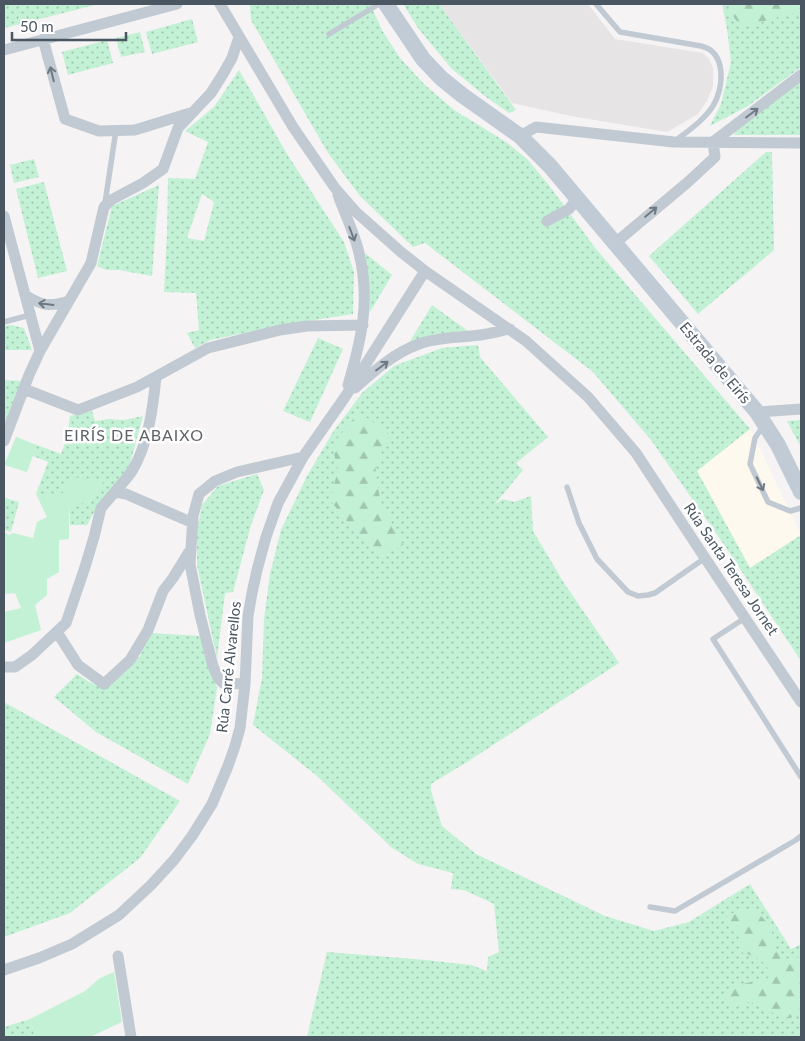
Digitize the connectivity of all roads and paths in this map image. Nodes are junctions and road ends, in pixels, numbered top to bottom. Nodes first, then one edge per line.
1 (177, 4) edge
2 (220, 4) edge
3 (379, 4) edge
4 (386, 4) edge
5 (596, 4) edge
6 (329, 34) dead end
7 (239, 37) junction
8 (43, 39) junction
9 (4, 50) edge
10 (801, 75) edge
11 (192, 112) junction
12 (116, 130) junction
13 (520, 136) junction
14 (674, 142) junction
15 (713, 142) junction
16 (801, 143) edge
17 (335, 188) junction
18 (577, 199) junction
19 (104, 207) junction
20 (4, 216) edge
21 (547, 221) dead end
22 (614, 244) junction
23 (425, 271) junction
24 (25, 296) junction
25 (69, 301) junction
26 (30, 314) junction
27 (4, 322) edge
28 (363, 325) junction
29 (510, 330) junction
30 (40, 351) junction
31 (156, 377) junction
32 (24, 388) junction
33 (345, 397) junction
34 (801, 409) edge
35 (761, 418) junction
36 (4, 441) edge
37 (303, 458) junction
38 (567, 487) dead end
39 (115, 492) junction
40 (801, 492) edge
41 (801, 508) edge
42 (193, 523) junction
43 (191, 550) junction
44 (705, 558) junction
45 (746, 618) junction
46 (57, 632) junction
47 (4, 667) edge
48 (245, 684) junction
49 (801, 702) edge
50 (801, 777) edge
51 (801, 836) edge
52 (650, 907) dead end
53 (118, 956) dead end
54 (4, 970) edge
55 (131, 1037) edge

1 - 8 street
2 - 7 street
3 - 6 lane
4 - 13 street, Estrada de Eirís
5 - 14 lane
7 - 11 street
7 - 17 street
8 - 9 street
12 -> 8 street
15 -> 10 street
11 - 12 street
11 - 19 street
12 - 19 lane
13 - 14 street
13 - 18 street, Estrada de Eirís
14 - 15 street
15 - 16 street
22 -> 15 street
17 - 23 street, Rúa Santa Teresa Jornet
17 -> 28 street, Rúa Carré Alvarellos
18 - 21 street
18 - 22 street, Estrada de Eirís
19 - 25 street
20 - 24 street
22 - 35 street, Estrada de Eirís
23 - 29 street, Rúa Santa Teresa Jornet
23 - 33 street, Rúa Carré Alvarellos
25 -> 24 street
24 - 26 street
25 - 30 street
26 - 27 lane
26 - 30 street
28 - 31 street
28 - 33 street, Rúa Carré Alvarellos
33 -> 29 street
29 - 44 street, Rúa Santa Teresa Jornet
30 - 32 street
31 - 32 street
31 - 39 street
32 - 36 street
33 - 37 street, Rúa Carré Alvarellos
34 - 35 street
35 - 40 street, Estrada de Eirís
35 -> 41 lane
37 - 42 street
37 - 48 street, Rúa Carré Alvarellos
38 - 44 lane
39 - 42 street
39 - 46 street
42 - 43 street
43 - 46 street
43 - 48 street
44 - 45 street, Rúa Santa Teresa Jornet
45 - 49 street, Rúa Santa Teresa Jornet
45 - 50 lane
46 - 47 street
48 - 54 street, Rúa Carré Alvarellos
51 - 52 lane
53 - 55 street

